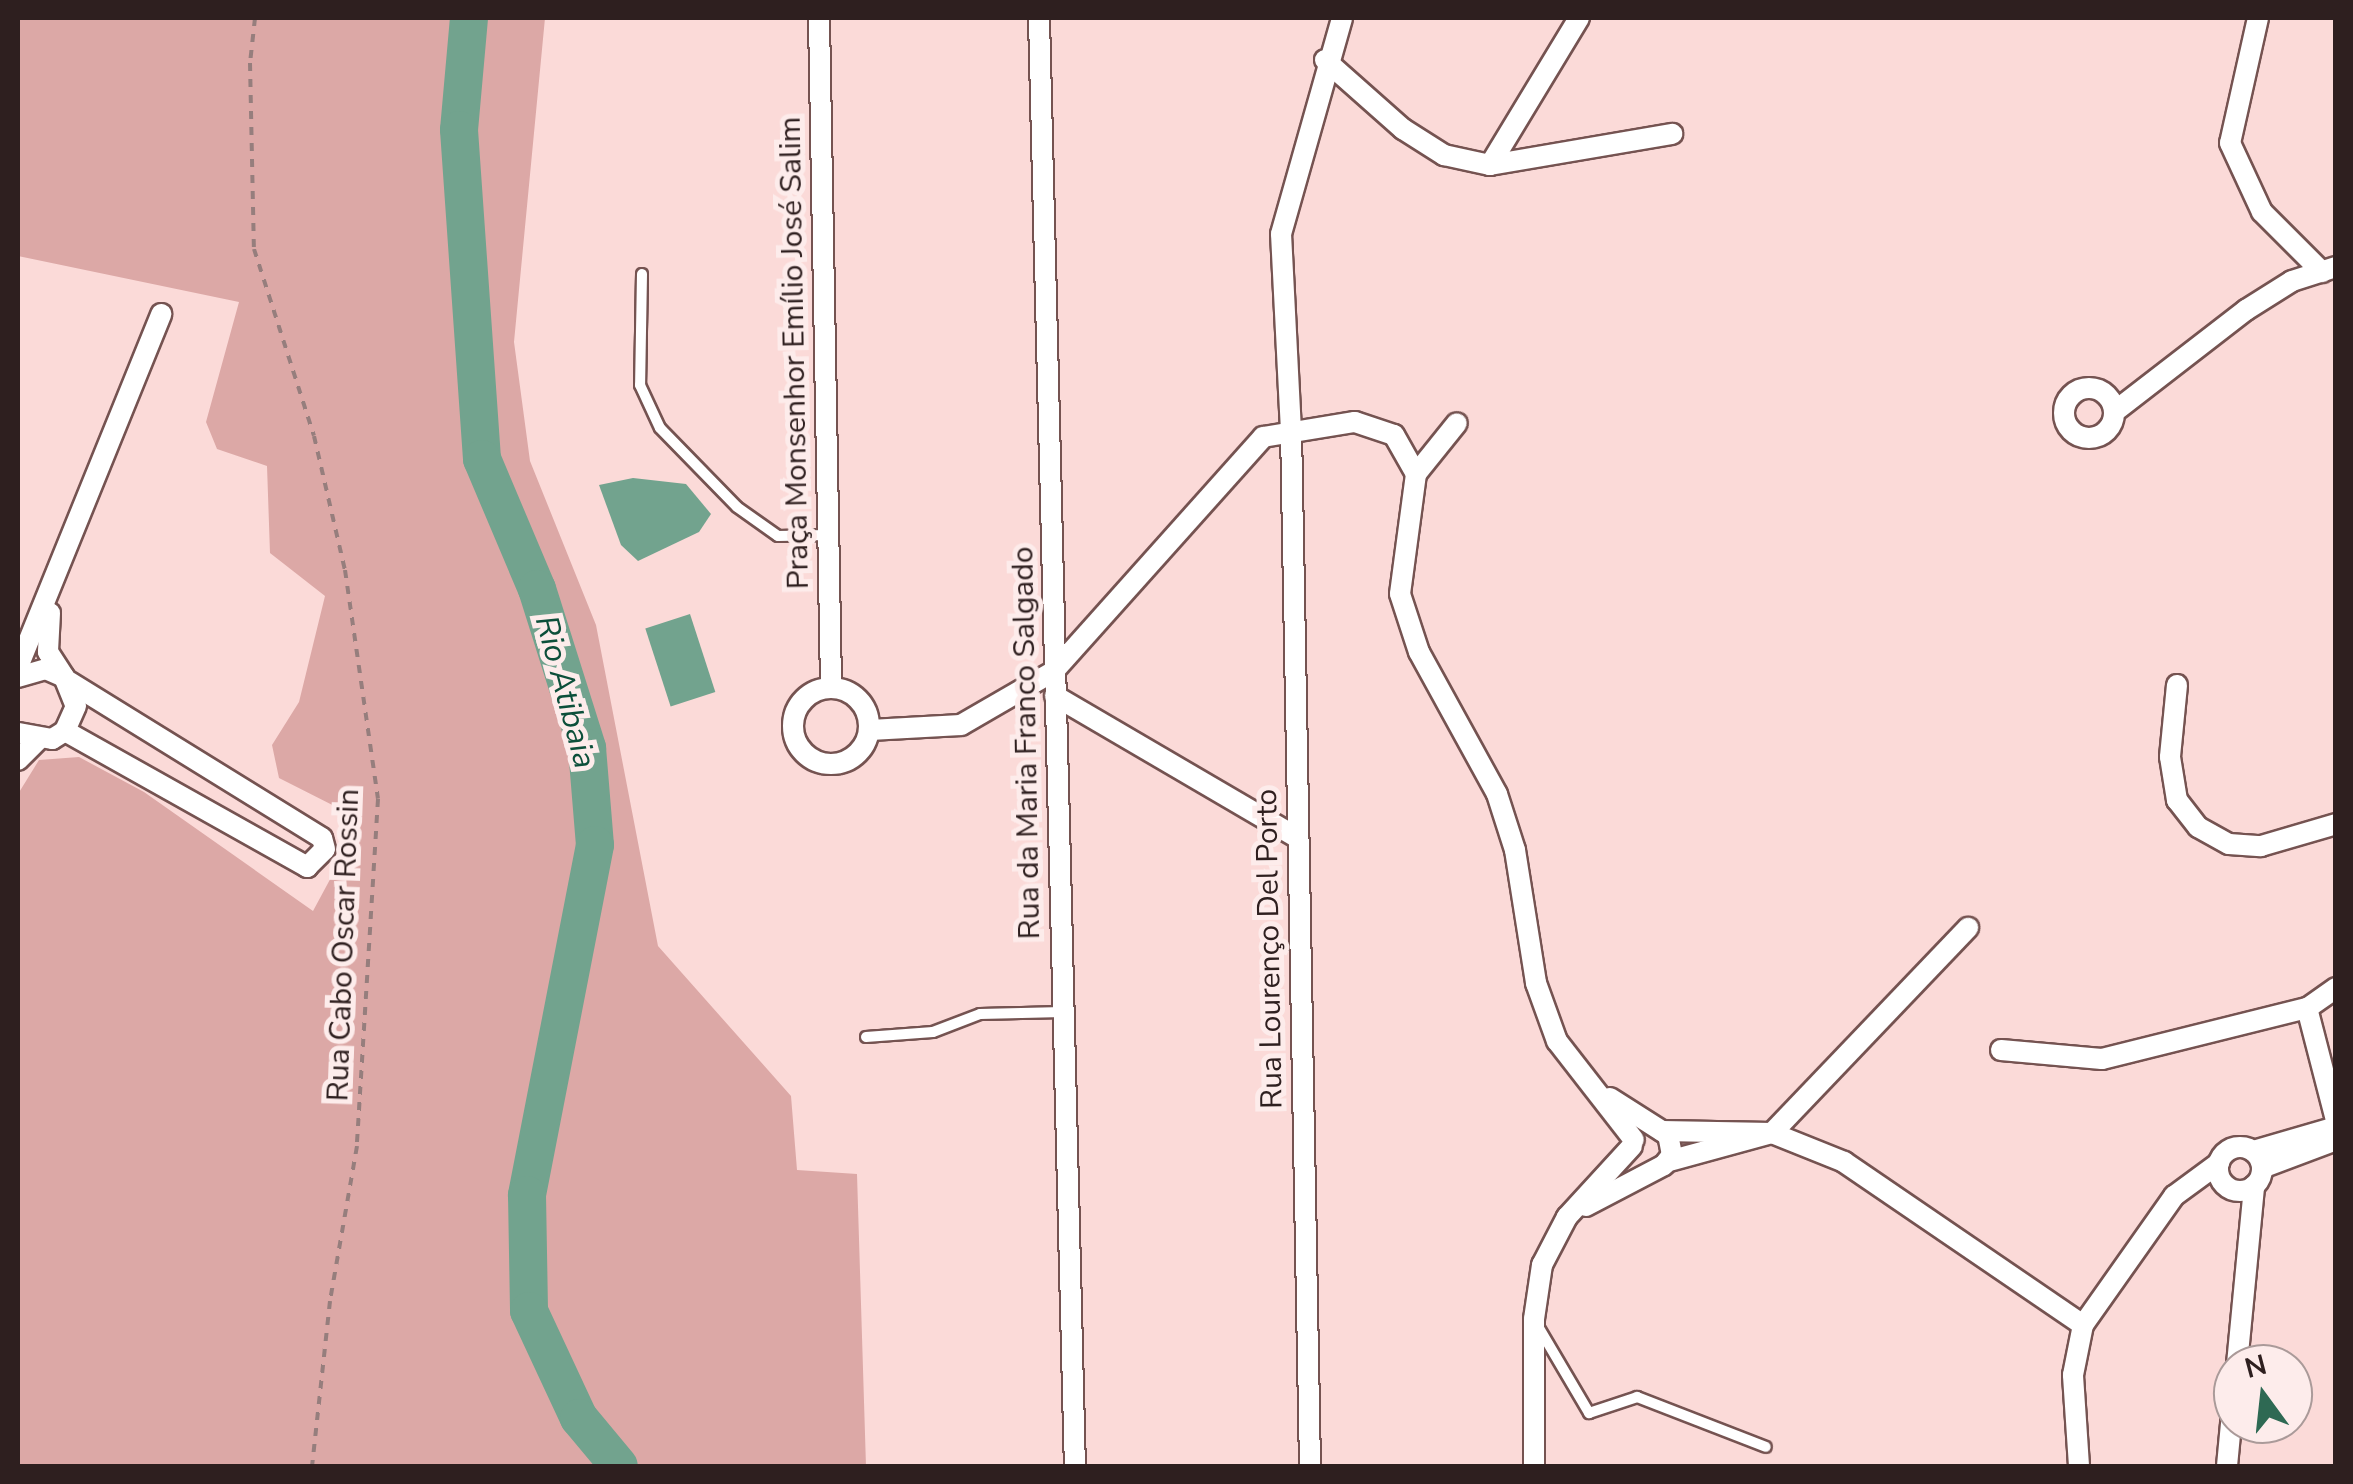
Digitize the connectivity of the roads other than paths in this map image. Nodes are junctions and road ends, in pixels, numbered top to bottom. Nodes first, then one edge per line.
1 (819, 18) edge
2 (1039, 18) edge
3 (1342, 18) edge
4 (1580, 18) edge
5 (2258, 18) edge
6 (1325, 60) junction
7 (1672, 134) dead end
8 (1490, 166) junction
9 (2329, 269) edge
10 (642, 274) dead end
11 (161, 314) dead end
12 (2114, 412) dead end
13 (1458, 423) dead end
14 (1290, 431) junction
15 (1416, 474) junction
16 (828, 535) junction
17 (56, 581) junction
18 (18, 667) edge
19 (1054, 671) junction
20 (18, 677) edge
21 (65, 679) junction
22 (2177, 685) dead end
23 (830, 687) junction
24 (1054, 696) junction
25 (870, 730) junction
26 (65, 731) junction
27 (27, 737) edge
28 (18, 760) edge
29 (2336, 824) edge
30 (1298, 838) junction
31 (1968, 928) dead end
32 (2336, 988) edge
33 (2307, 1008) junction
34 (1063, 1012) junction
35 (866, 1037) dead end
36 (2002, 1050) dead end
37 (1594, 1087) junction
38 (2336, 1124) edge
39 (1659, 1130) junction
40 (1772, 1133) junction
41 (2336, 1140) edge
42 (1633, 1143) junction
43 (1660, 1165) junction
44 (2241, 1174) junction
45 (1567, 1217) junction
46 (1534, 1318) junction
47 (2083, 1325) junction
48 (2239, 1344) edge
49 (1766, 1447) dead end
50 (1075, 1466) edge
51 (1310, 1466) edge
52 (1534, 1466) edge
53 (2079, 1466) edge

1 - 16 street, Praça Monsenhor Emílio José Salim
2 - 19 street, Rua da Maria Franco Salgado
3 - 6 street, Rua Lourenço Del Porto
4 - 8 street
5 - 9 street
6 - 8 street
6 - 14 street, Rua Lourenço Del Porto
7 - 8 street
9 - 12 street
10 - 16 lane
11 - 17 street
13 - 15 street
14 - 15 street
14 - 19 street
14 - 30 street, Rua Lourenço Del Porto
15 - 37 street
16 - 23 street, Praça Monsenhor Emílio José Salim
17 - 18 street
17 - 21 street
19 - 24 street, Rua da Maria Franco Salgado
19 - 25 street
20 - 21 street
21 - 26 street
21 - 26 street
22 - 29 street
23 - 25 street
23 - 25 street
24 - 30 street
24 - 34 street, Rua da Maria Franco Salgado
26 - 27 street
27 - 28 street
30 - 51 street, Rua Lourenço Del Porto
31 - 40 street
32 - 33 street
33 - 36 street
33 - 38 street
34 - 35 lane
34 - 50 street, Rua da Maria Franco Salgado
37 - 39 street
37 - 42 street
38 - 44 street
39 - 40 street
39 - 42 street
39 - 43 street
40 - 43 street
40 - 47 street
41 - 44 street
42 - 43 street
42 - 45 street
43 - 45 street
44 - 47 street
44 - 48 street
45 - 46 street
46 - 49 lane
46 - 52 street
47 - 53 street

